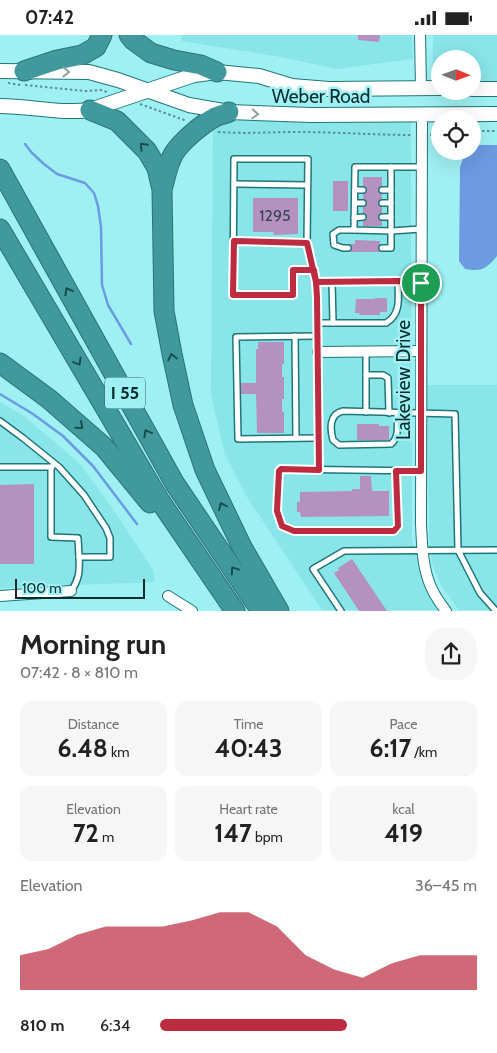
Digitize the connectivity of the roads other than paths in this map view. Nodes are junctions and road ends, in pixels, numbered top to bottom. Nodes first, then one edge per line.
1 (102, 35) edge
2 (128, 35) edge
3 (420, 35) edge
4 (0, 71) edge
5 (24, 71) junction
6 (217, 72) junction
7 (421, 88) junction
8 (431, 89) edge
9 (481, 89) edge
10 (497, 89) edge
11 (149, 90) junction
12 (5, 106) edge
13 (90, 110) junction
14 (229, 112) junction
15 (422, 114) junction
16 (497, 114) edge
17 (391, 167) junction
18 (421, 167) junction
19 (0, 169) edge
20 (234, 184) junction
21 (308, 185) junction
22 (162, 190) junction
23 (355, 190) junction
24 (363, 190) dead end
25 (382, 190) dead end
26 (391, 190) junction
27 (355, 203) junction
28 (363, 203) dead end
29 (382, 203) dead end
30 (391, 203) junction
31 (354, 217) junction
32 (363, 217) dead end
33 (382, 217) dead end
34 (391, 217) junction
35 (0, 229) edge
36 (421, 229) junction
37 (354, 230) junction
38 (391, 231) junction
39 (234, 241) junction
40 (307, 243) junction
41 (348, 248) dead end
42 (382, 248) dead end
43 (314, 270) junction
44 (332, 281) junction
45 (398, 281) junction
46 (316, 282) junction
47 (421, 283) junction
48 (318, 323) junction
49 (333, 323) junction
50 (295, 336) junction
51 (318, 336) junction
52 (366, 351) junction
53 (421, 351) junction
54 (318, 352) junction
55 (0, 363) edge
56 (366, 375) junction
57 (366, 412) junction
58 (389, 413) junction
59 (397, 413) junction
60 (421, 413) junction
61 (0, 421) edge
62 (296, 438) junction
63 (319, 438) junction
64 (0, 467) edge
65 (51, 467) junction
66 (59, 467) junction
67 (319, 470) junction
68 (396, 471) junction
69 (421, 471) junction
70 (458, 550) junction
71 (497, 550) edge
72 (422, 551) junction
73 (79, 557) junction
74 (71, 591) joint
75 (0, 596) edge
76 (168, 596) dead end
77 (192, 611) edge
78 (234, 611) edge
79 (261, 611) edge
80 (279, 611) edge
81 (341, 611) edge
82 (446, 611) edge
83 (496, 611) edge

1 - 5 highway
2 - 6 highway
3 - 7 street
4 - 5 main road, Weber Road
5 -> 11 main road, Weber Road
6 - 7 main road, Weber Road
6 - 11 main road, Weber Road
7 - 8 main road, Weber Road
9 - 10 main road
11 - 13 main road, Weber Road
11 - 14 main road, Weber Road
12 - 13 main road, Weber Road
22 -> 13 highway
14 -> 15 main road, Weber Road
14 - 22 highway
15 - 16 main road, Weber Road
15 - 18 street, Lakeview Drive
17 - 18 lane
17 - 23 lane
17 - 26 lane
18 - 36 street, Lakeview Drive
79 -> 19 highway, I 55
20 - 21 lane
20 - 21 lane
20 - 39 lane
21 - 40 lane
80 -> 22 highway
23 - 24 lane
23 - 27 lane
25 - 26 lane
26 - 30 lane
27 - 28 lane
27 - 31 lane
29 - 30 lane
30 - 34 lane
31 - 32 lane
31 - 37 lane
33 - 34 lane
34 - 38 lane
35 -> 78 highway, I 55
36 - 38 lane
36 - 47 street, Lakeview Drive
37 - 38 lane
37 - 41 lane
38 - 42 lane
39 - 40 lane
39 - 43 lane
40 - 43 lane
43 - 46 lane
44 - 45 lane
44 - 46 lane
44 - 49 lane
45 - 47 lane
45 - 49 lane
46 - 48 lane
47 - 53 street, Lakeview Drive
48 - 49 lane
48 - 51 lane
50 - 51 lane
50 - 62 lane
50 - 62 lane
51 - 54 lane
52 - 53 street
52 - 54 street
52 - 56 lane
53 - 60 street, Lakeview Drive
54 - 63 lane
55 -> 78 highway
56 - 57 lane
56 - 58 lane
57 - 58 lane
57 - 59 lane
58 - 59 lane
59 - 60 lane
60 - 69 street, Lakeview Drive
60 - 70 lane
61 - 66 lane
62 - 63 lane
63 - 67 lane
64 - 65 lane
65 - 66 lane
65 - 73 lane
66 - 73 lane
67 - 68 lane
67 - 68 lane
68 - 69 lane
69 - 72 street, Lakeview Drive
70 - 71 lane
70 - 72 lane
70 - 83 lane
72 - 81 lane
72 - 82 street, Lakeview Drive
73 - 74 lane
74 - 75 street
76 - 77 street

